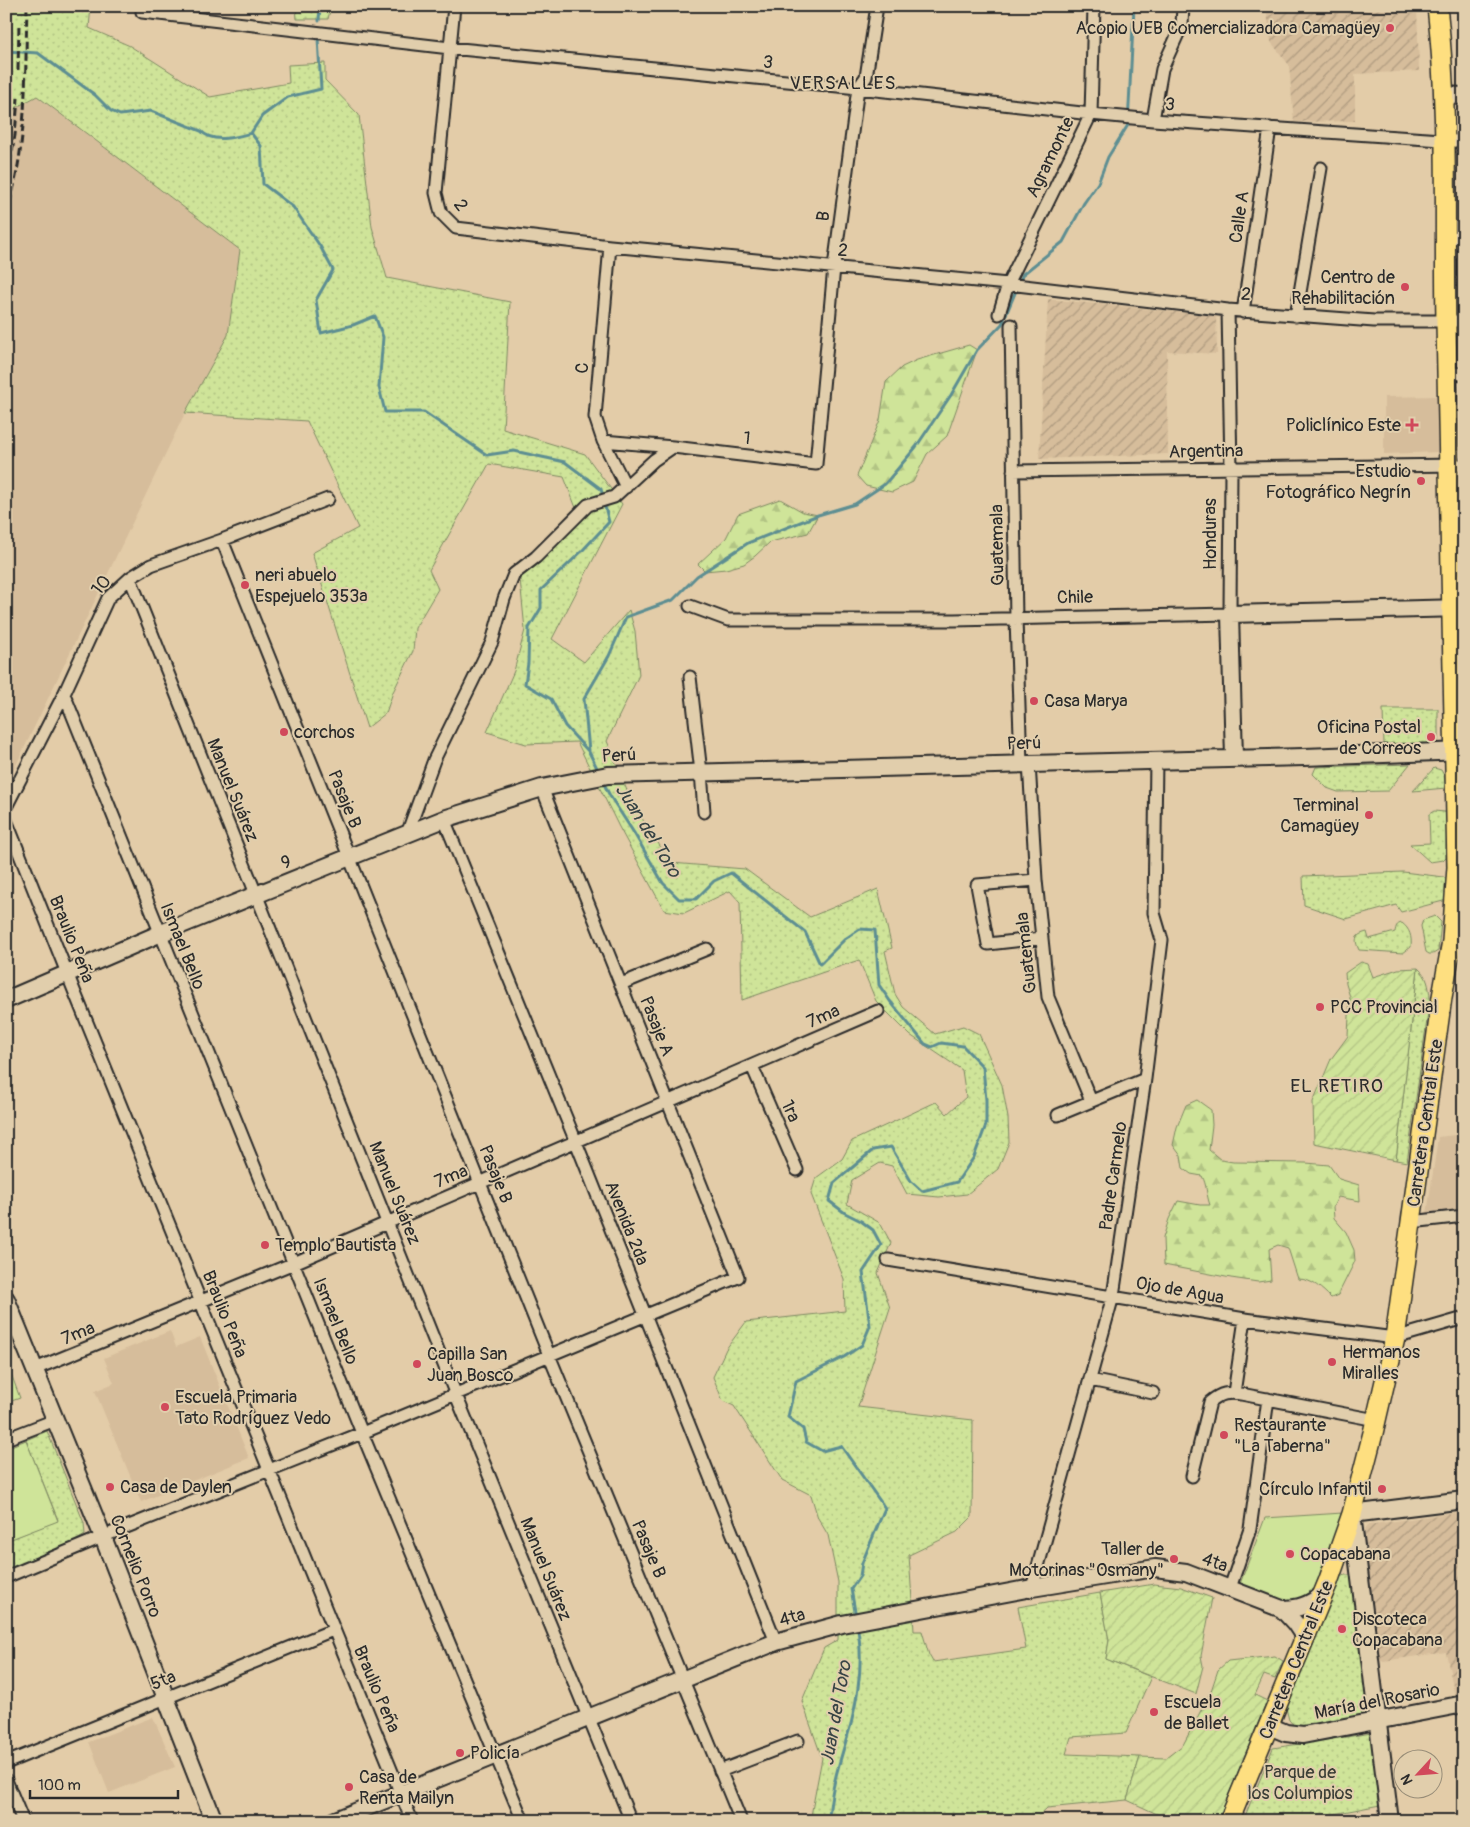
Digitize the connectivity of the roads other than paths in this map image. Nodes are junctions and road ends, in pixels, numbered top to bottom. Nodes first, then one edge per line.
1 (143, 6) edge
2 (454, 6) edge
3 (877, 6) edge
4 (1094, 6) edge
5 (1182, 6) edge
6 (1437, 6) edge
7 (1450, 6) edge
8 (450, 48) junction
9 (858, 88) junction
10 (1454, 95) edge
11 (1091, 114) junction
12 (1153, 120) junction
13 (1270, 128) junction
14 (1450, 140) junction
15 (1321, 168) dead end
16 (1455, 238) edge
17 (610, 246) junction
18 (834, 267) junction
19 (1008, 284) junction
20 (1228, 310) junction
21 (1243, 312) junction
22 (998, 314) dead end
23 (1296, 316) junction
24 (1451, 321) junction
25 (1011, 325) dead end
26 (1456, 374) edge
27 (603, 440) junction
28 (673, 447) junction
29 (816, 464) joint
30 (1454, 466) junction
31 (1231, 468) junction
32 (1013, 472) junction
33 (626, 487) junction
34 (328, 499) dead end
35 (222, 540) junction
36 (1458, 541) edge
37 (130, 578) junction
38 (690, 606) dead end
39 (1457, 609) junction
40 (1230, 614) junction
41 (1016, 619) junction
42 (1464, 658) edge
43 (690, 677) dead end
44 (1458, 683) edge
45 (64, 694) junction
46 (1453, 752) edge
47 (1234, 758) junction
48 (1156, 760) junction
49 (1025, 764) junction
50 (702, 772) junction
51 (586, 778) joint
52 (542, 788) junction
53 (6, 807) edge
54 (704, 812) dead end
55 (444, 819) junction
56 (6, 820) edge
57 (407, 834) junction
58 (350, 858) junction
59 (1036, 880) junction
60 (257, 895) junction
61 (160, 934) junction
62 (1042, 938) junction
63 (1458, 941) edge
64 (707, 949) dead end
65 (1456, 963) edge
66 (67, 973) junction
67 (621, 984) junction
68 (6, 1000) edge
69 (878, 1011) dead end
70 (752, 1066) junction
71 (1145, 1079) junction
72 (668, 1101) junction
73 (1091, 1101) junction
74 (1058, 1115) dead end
75 (576, 1142) junction
76 (798, 1170) dead end
77 (481, 1183) junction
78 (1464, 1216) edge
79 (387, 1222) junction
80 (1410, 1222) junction
81 (888, 1260) dead end
82 (294, 1263) junction
83 (1113, 1296) junction
84 (6, 1299) edge
85 (202, 1302) junction
86 (645, 1316) junction
87 (1464, 1318) edge
88 (1245, 1319) junction
89 (1395, 1338) junction
90 (549, 1355) junction
91 (35, 1369) junction
92 (1090, 1380) junction
93 (1153, 1393) dead end
94 (1234, 1393) junction
95 (456, 1395) junction
96 (1268, 1399) junction
97 (55, 1420) junction
98 (1376, 1420) junction
99 (362, 1433) junction
100 (6, 1439) edge
101 (269, 1470) junction
102 (1192, 1476) dead end
103 (1464, 1500) edge
104 (1352, 1514) junction
105 (103, 1537) junction
106 (6, 1576) edge
107 (1032, 1588) junction
108 (1230, 1588) junction
109 (1322, 1595) junction
110 (1282, 1609) junction
111 (333, 1630) junction
112 (776, 1642) junction
113 (1304, 1642) junction
114 (684, 1679) junction
115 (166, 1698) junction
116 (1464, 1704) edge
117 (588, 1718) junction
118 (1376, 1721) junction
119 (1269, 1726) junction
120 (798, 1741) dead end
121 (497, 1756) junction
122 (6, 1763) edge
123 (720, 1771) junction
124 (6, 1780) edge
125 (401, 1794) junction
126 (23, 1821) edge
127 (214, 1821) edge
128 (333, 1821) edge
129 (412, 1821) edge
130 (523, 1821) edge
131 (631, 1821) edge
132 (741, 1821) edge
133 (1229, 1821) edge
134 (1390, 1821) edge

1 - 8 street, 3
2 - 8 street, 2
3 - 9 street, B
4 - 11 street, Agramonte
5 - 12 street
6 - 10 main road, Carretera Central Este
7 - 10 main road, Carretera Central Este
8 - 9 street, 3
8 - 17 street, 2
9 - 11 street, 3
9 - 18 street, B
10 - 14 main road, Carretera Central Este
11 - 12 street, 3
11 - 19 street, Agramonte
12 - 13 street, 3
13 - 14 street, 3
13 - 21 street, Calle A
14 - 16 main road, Carretera Central Este
15 - 23 street
16 - 24 main road, Carretera Central Este
17 - 18 street, 2
17 - 27 street, C
18 - 19 street, 2
18 - 29 street, B
19 - 20 street, 2
19 - 22 street, Agramonte
20 - 21 street, 2
20 - 31 street, Honduras
21 - 23 street, 2
23 - 24 street, 2
24 - 26 main road, Carretera Central Este
25 - 32 street, Guatemala
26 - 30 main road, Carretera Central Este
27 - 28 street, 1
27 - 33 street, C
28 - 29 street, 1
28 - 33 street
30 - 31 street, Argentina
30 - 36 main road, Carretera Central Este
31 - 32 street, Argentina
31 - 40 street, Honduras
32 - 41 street, Guatemala
33 - 57 street
34 - 35 street, 10
35 - 37 street, 10
35 - 58 street, Pasaje B
36 - 39 main road, Carretera Central Este
37 - 45 street, 10
37 - 60 street, Manuel Suárez
38 - 41 street, Chile
39 - 40 street, Chile
39 - 42 main road, Carretera Central Este
39 - 44 main road, Carretera Central Este
40 - 41 street, Chile
40 - 47 street, Honduras
41 - 49 street, Guatemala
43 - 50 street
44 - 46 main road, Carretera Central Este
45 - 53 street, 10
45 - 61 street, Ismael Bello
46 - 47 street, Perú
46 - 63 main road, Carretera Central Este
47 - 48 street, Perú
48 - 49 street, Perú
48 - 71 street, Padre Carmelo
49 - 50 street, Perú
49 - 59 street, Guatemala
50 - 51 street, Perú
50 - 54 street
51 - 52 street, 9
52 - 55 street, 9
52 - 67 street, Pasaje A
55 - 57 street, 9
55 - 75 street, Avenida 2da
56 - 66 street, Braulio Peña
57 - 58 street, 9
58 - 60 street, 9
58 - 77 street, Pasaje B
59 - 62 street, Guatemala
59 - 62 street
60 - 61 street, 9
60 - 79 street, Manuel Suárez
61 - 66 street, 9
61 - 82 street, Ismael Bello
62 - 73 street, Guatemala
63 - 65 main road, Carretera Central Este
64 - 67 street
65 - 80 main road, Carretera Central Este
66 - 68 street, 9
66 - 85 street, Braulio Peña
67 - 72 street, Pasaje A
69 - 70 street, 7ma
70 - 72 street, 7ma
70 - 76 street, 1ra
71 - 73 street
71 - 83 street, Padre Carmelo
72 - 75 street, 7ma
72 - 86 street, Pasaje A
73 - 74 street
75 - 77 street, 7ma
75 - 86 street, Avenida 2da
77 - 79 street, 7ma
77 - 90 street, Pasaje B
78 - 80 street
79 - 82 street, 7ma
79 - 95 street, Manuel Suárez
80 - 89 main road, Carretera Central Este
81 - 83 street, Ojo de Agua
82 - 85 street, 7ma
82 - 99 street, Ismael Bello
83 - 88 street, Ojo de Agua
83 - 92 street, Padre Carmelo
84 - 91 street, Cornelio Porro
85 - 91 street, 7ma
85 - 101 street, Braulio Peña
86 - 90 street
86 - 112 street, Avenida 2da
87 - 89 street, Ojo de Agua
88 - 89 street, Ojo de Agua
88 - 94 street
89 - 98 main road, Carretera Central Este
90 - 95 street
90 - 114 street, Pasaje B
91 - 97 street, Cornelio Porro
92 - 93 street
92 - 107 street, Padre Carmelo
94 - 96 street
94 - 102 street
95 - 99 street
95 - 117 street, Manuel Suárez
96 - 98 street
96 - 108 street
97 - 100 street
97 - 105 street, Cornelio Porro
98 - 104 main road, Carretera Central Este
99 - 101 street
99 - 121 street, Ismael Bello
101 - 105 street
101 - 111 street, Braulio Peña
103 - 104 street
104 - 109 main road, Carretera Central Este
104 - 118 street
105 - 106 street
105 - 115 street, Cornelio Porro
107 - 108 street, 4ta
107 - 112 street, 4ta
108 - 110 street, 4ta
109 - 110 street
109 - 113 main road, Carretera Central Este
110 - 113 street, 4ta
111 - 115 street, 5ta
111 - 125 street, Braulio Peña
112 - 114 street, 4ta
113 - 119 main road, Carretera Central Este
114 - 117 street, 4ta
114 - 123 street, Pasaje B
115 - 122 street, 5ta
115 - 127 street, Cornelio Porro
116 - 118 street, María del Rosario
117 - 121 street, 4ta
117 - 131 street, Manuel Suárez
118 - 119 street, María del Rosario
118 - 134 street
119 - 133 main road, Carretera Central Este
120 - 123 street
121 - 125 street, 4ta
121 - 130 street, Ismael Bello
123 - 132 street, Pasaje B
124 - 126 street
125 - 128 street, 4ta
125 - 129 street, Braulio Peña

